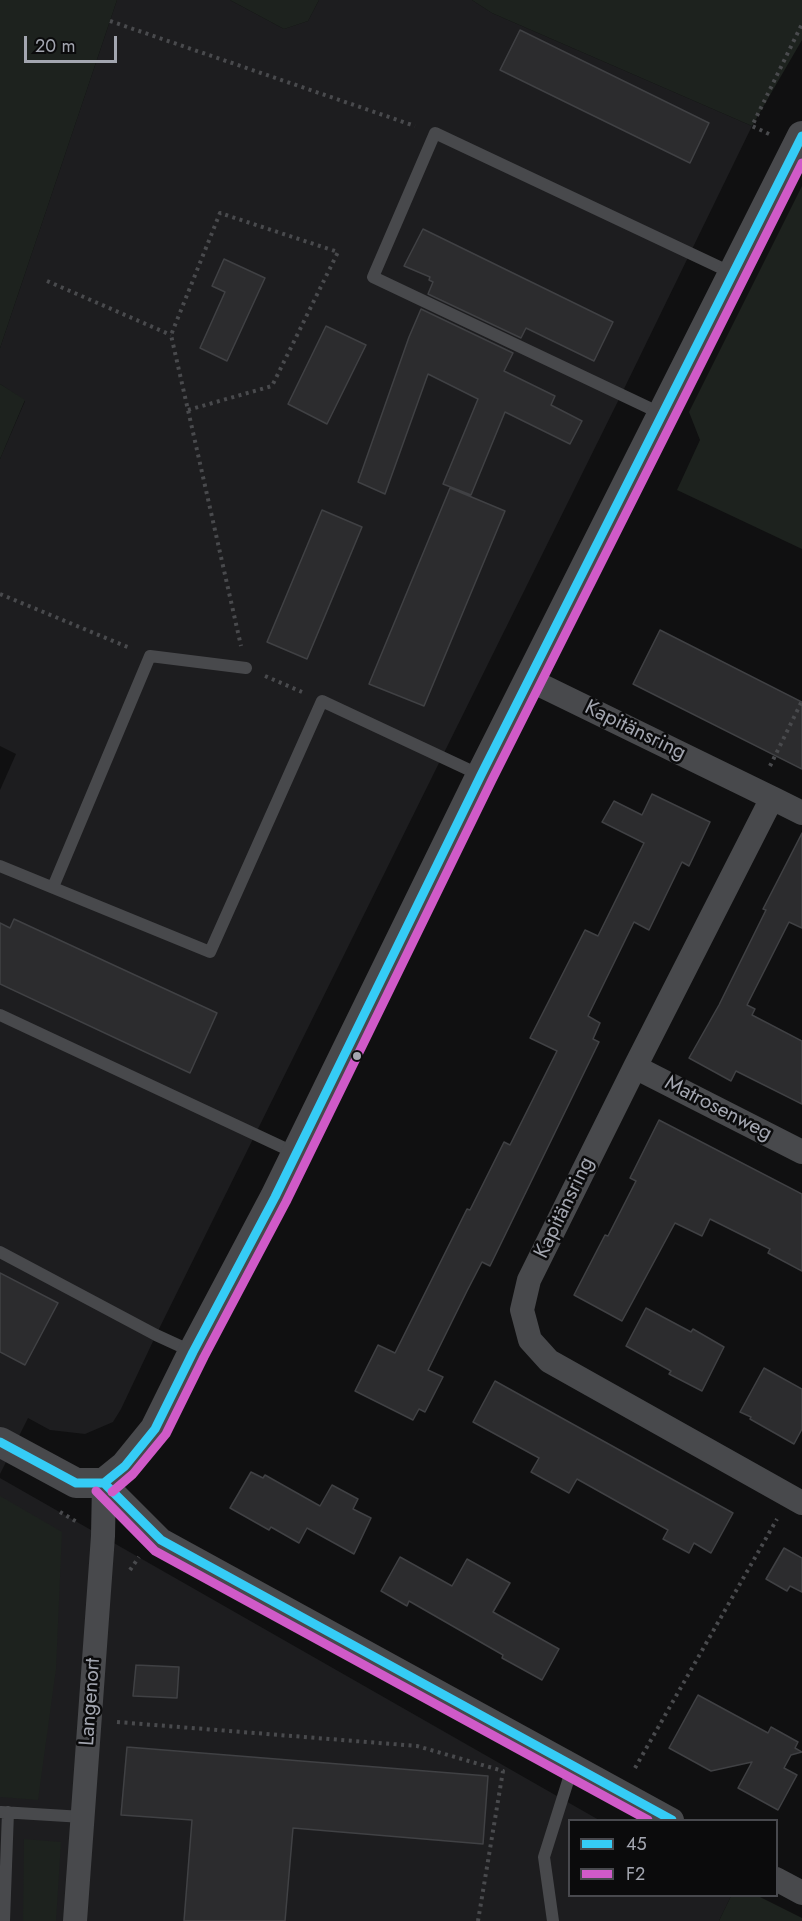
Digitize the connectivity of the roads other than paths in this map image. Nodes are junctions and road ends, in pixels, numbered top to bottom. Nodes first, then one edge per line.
1 (799, 142) edge
2 (732, 273) junction
3 (663, 415) junction
4 (246, 668) road end
5 (530, 680) junction
6 (481, 775) junction
7 (765, 794) junction
8 (802, 813) edge
9 (0, 866) edge
10 (53, 887) junction
11 (0, 1015) edge
12 (635, 1067) junction
13 (802, 1152) edge
14 (296, 1154) junction
15 (0, 1252) edge
16 (193, 1352) junction
17 (0, 1442) edge
18 (104, 1483) junction
19 (796, 1500) edge
20 (573, 1765) junction
21 (4, 1812) edge
22 (82, 1817) junction
23 (668, 1819) edge
24 (778, 1880) edge
25 (802, 1893) edge
26 (4, 1921) edge
27 (75, 1921) edge
28 (553, 1921) edge

1 - 2 street
2 - 3 street
2 - 3 lane
3 - 5 street
4 - 10 lane
5 - 6 street
5 - 7 street, Kapitänsring
6 - 10 lane
6 - 14 street
7 - 8 street, Kapitänsring
7 - 12 street, Kapitänsring
9 - 10 lane
11 - 14 lane
12 - 13 street, Matrosenweg
12 - 19 street, Kapitänsring
14 - 16 street
15 - 16 lane
16 - 18 street
17 - 18 street
18 - 20 street
18 - 22 street, Langenort
20 - 23 street
20 - 28 lane
21 - 22 lane
21 - 26 lane
22 - 27 street, Langenort
24 - 25 street

